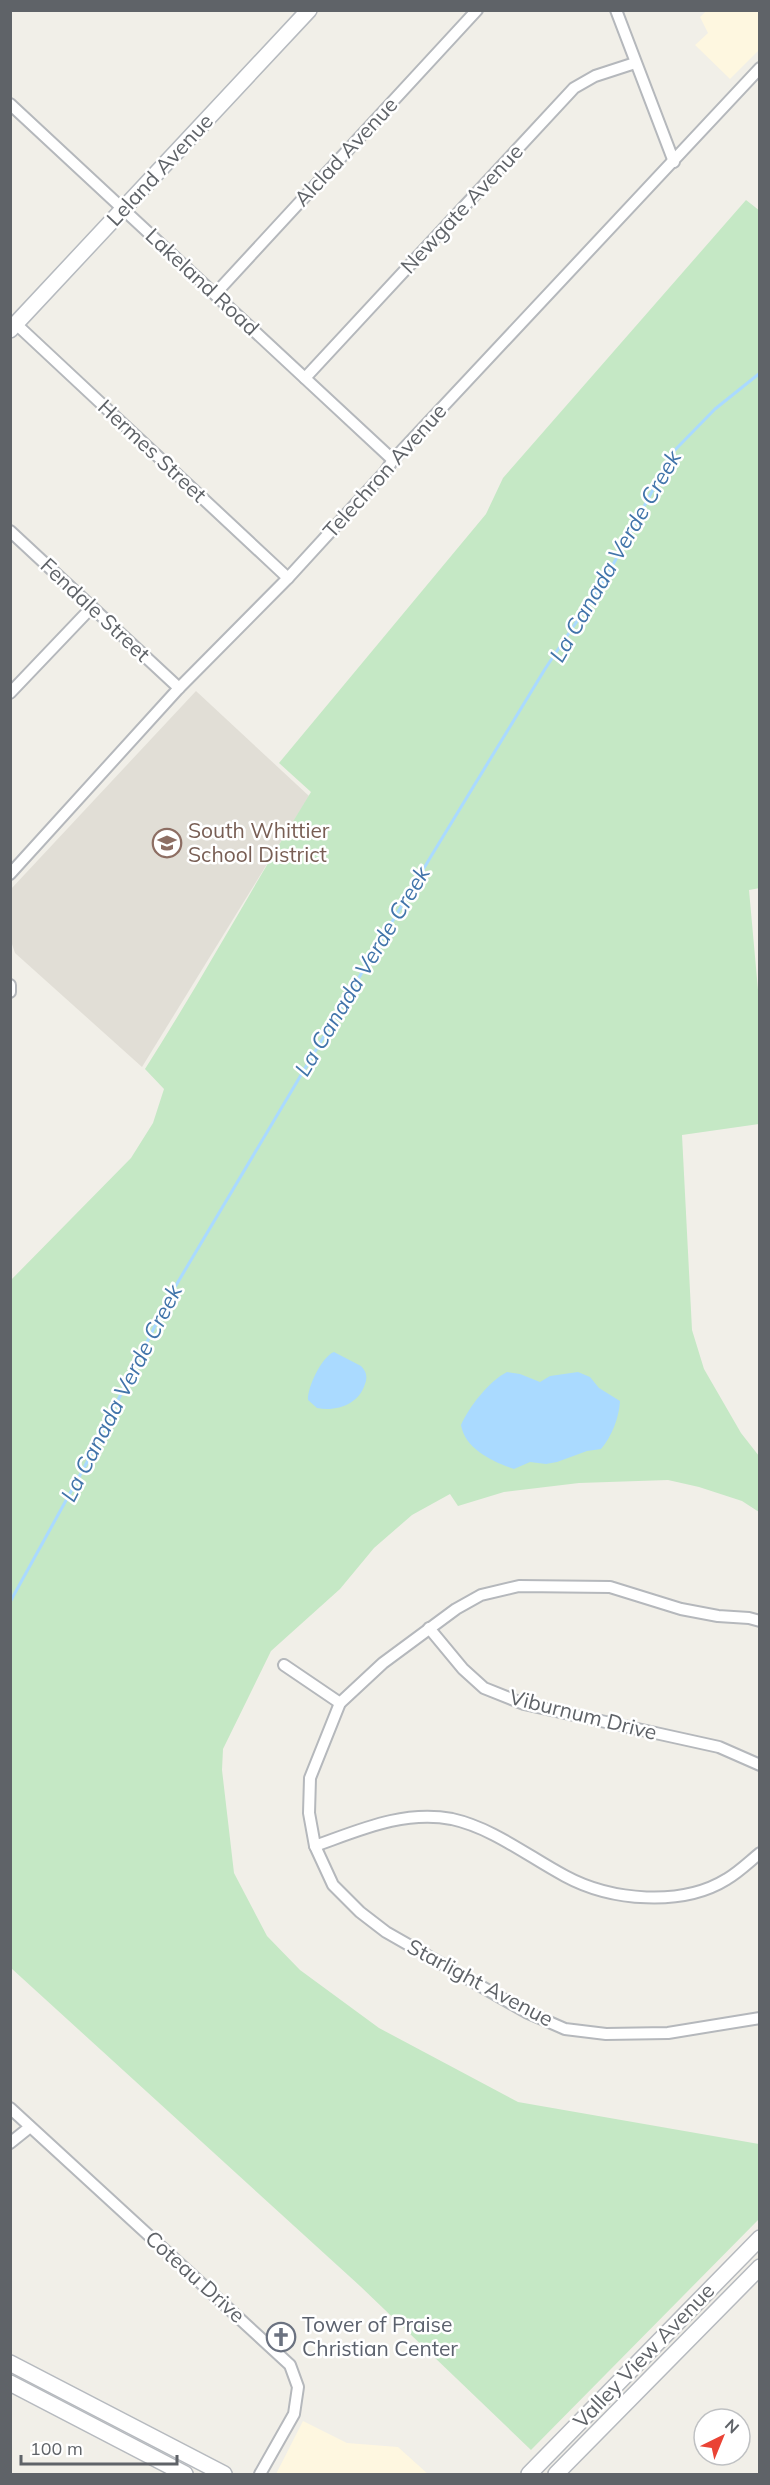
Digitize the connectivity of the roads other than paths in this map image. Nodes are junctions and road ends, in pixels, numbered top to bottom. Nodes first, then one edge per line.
1 (309, 10) edge
2 (477, 10) edge
3 (616, 10) edge
4 (635, 63) junction
5 (759, 68) edge
6 (10, 104) edge
7 (674, 162) junction
8 (123, 209) junction
9 (215, 294) junction
10 (13, 327) edge
11 (305, 378) junction
12 (393, 460) junction
13 (10, 531) edge
14 (288, 578) junction
15 (92, 607) junction
16 (179, 688) junction
17 (10, 693) edge
18 (10, 874) edge
19 (10, 985) edge
20 (10, 992) edge
21 (759, 1621) edge
22 (429, 1629) junction
23 (284, 1665) dead end
24 (340, 1703) junction
25 (759, 1765) edge
26 (315, 1846) junction
27 (759, 1853) edge
28 (759, 2018) edge
29 (10, 2108) edge
30 (30, 2127) junction
31 (10, 2143) edge
32 (759, 2238) edge
33 (759, 2267) edge
34 (10, 2363) edge
35 (10, 2383) edge
36 (185, 2475) edge
37 (224, 2475) edge
38 (260, 2475) edge
39 (529, 2475) edge
40 (556, 2475) edge

1 - 8 main road, Leland Avenue
2 - 9 street, Alclad Avenue
3 - 4 street
4 - 7 street
4 - 11 street, Newgate Avenue
5 - 7 street, Telechron Avenue
6 - 8 street, Lakeland Road
7 - 12 street, Telechron Avenue
8 - 9 street, Lakeland Road
8 - 10 main road, Leland Avenue
9 - 11 street, Lakeland Road
10 - 14 street, Hermes Street
11 - 12 street, Lakeland Road
12 - 14 street, Telechron Avenue
13 - 15 street, Fendale Street
14 - 16 street, Telechron Avenue
15 - 16 street, Fendale Street
15 - 17 street
16 - 18 street, Telechron Avenue
19 - 20 street
21 - 22 street
22 - 24 street
22 - 25 street, Viburnum Drive
23 - 24 street
24 - 26 street, Starlight Avenue
26 - 27 street
26 - 28 street, Starlight Avenue
29 - 30 street, Coteau Drive
30 - 31 street
30 - 38 street, Coteau Drive
32 - 39 main road, Valley View Avenue
33 - 40 main road, Valley View Avenue
34 - 37 main road
35 - 36 main road

